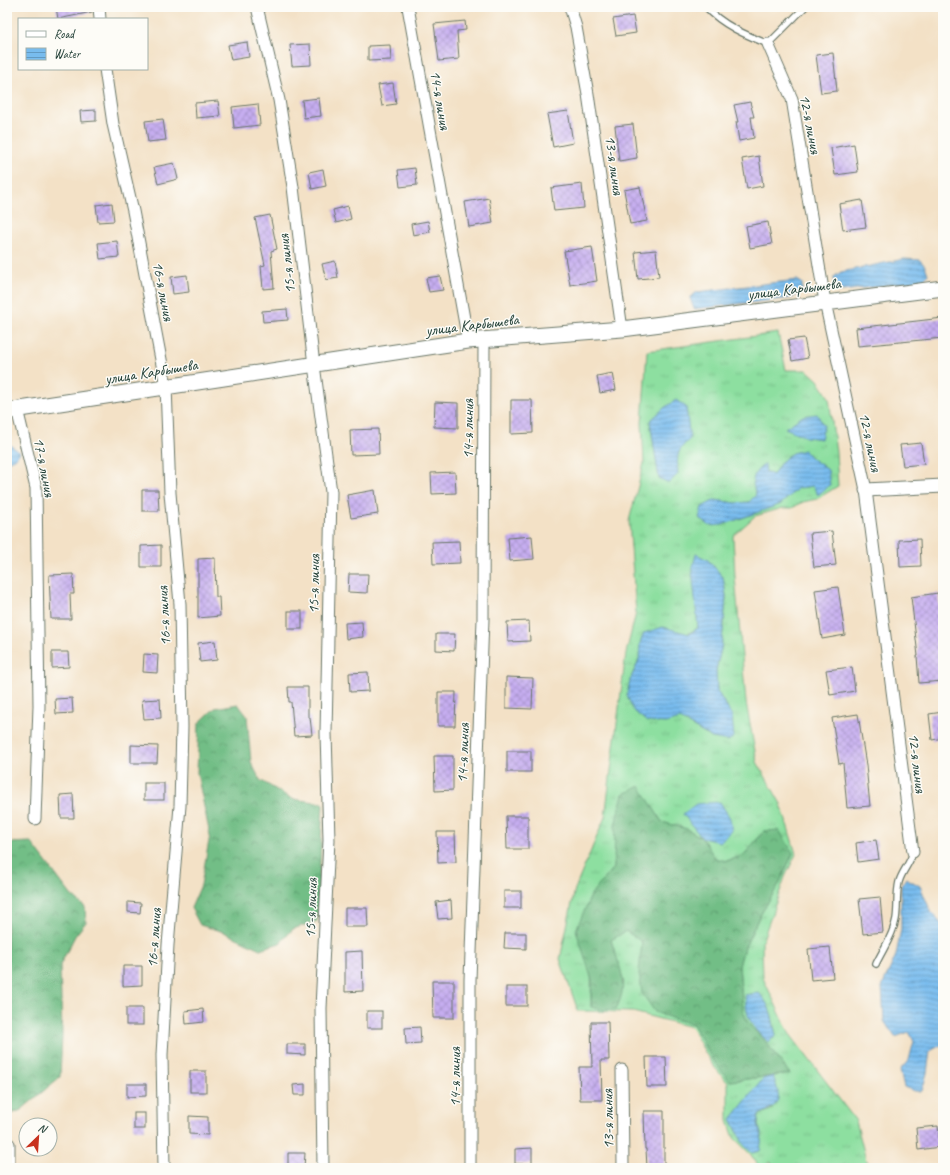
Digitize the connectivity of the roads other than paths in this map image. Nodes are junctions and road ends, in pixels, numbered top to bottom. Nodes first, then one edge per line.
1 (99, 7) edge
2 (257, 7) edge
3 (408, 7) edge
4 (570, 7) edge
5 (706, 7) edge
6 (805, 7) edge
7 (100, 18) edge
8 (768, 44) junction
9 (105, 70) edge
10 (943, 288) edge
11 (825, 302) junction
12 (622, 329) junction
13 (484, 339) junction
14 (468, 341) junction
15 (314, 365) junction
16 (166, 386) junction
17 (12, 410) edge
18 (943, 486) edge
19 (866, 490) junction
20 (35, 819) dead end
21 (913, 852) joint
22 (876, 964) dead end
23 (622, 1070) dead end
24 (9, 1144) dead end
25 (9, 1168) edge
26 (164, 1168) edge
27 (323, 1168) edge
28 (470, 1168) edge
29 (624, 1168) edge

1 - 7 street
2 - 15 street, 15-я линия
3 - 14 street, 14-я линия
4 - 12 street, 13-я линия
5 - 8 lane
6 - 8 lane
8 - 11 street, 12-я линия
9 - 16 street, 16-я линия
10 - 11 main road, улица Карбышева
11 - 12 main road, улица Карбышева
11 - 19 street, 12-я линия
12 - 13 main road, улица Карбышева
13 - 14 main road, улица Карбышева
13 - 28 street, 14-я линия
14 - 15 main road, улица Карбышева
15 - 16 main road, улица Карбышева
15 - 27 street, 15-я линия
16 - 17 main road, улица Карбышева
16 - 26 street, 16-я линия
17 - 20 street, 17-я линия
18 - 19 street
19 - 21 street, 12-я линия
21 - 22 lane
23 - 29 street, 13-я линия
24 - 25 street

